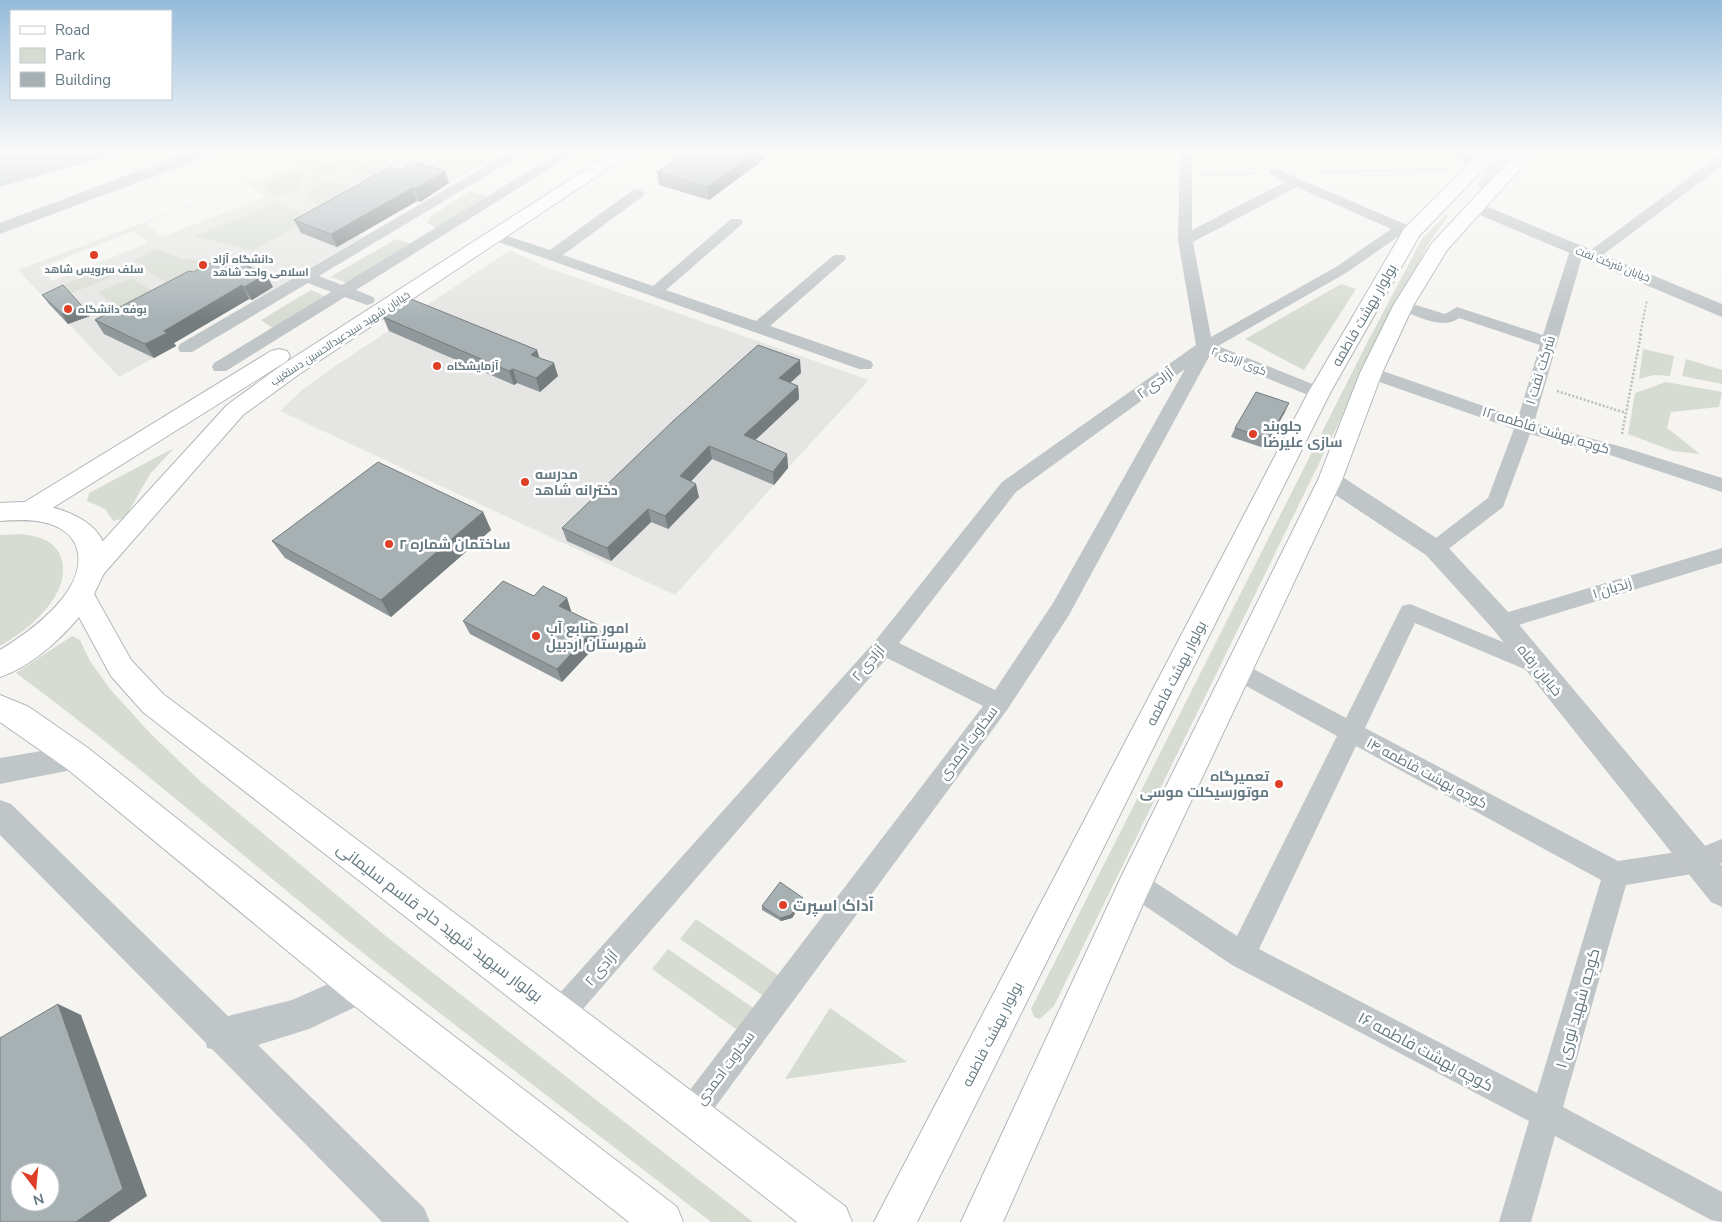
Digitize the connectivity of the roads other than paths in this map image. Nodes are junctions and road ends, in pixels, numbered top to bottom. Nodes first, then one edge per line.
1 (33, 207) edge
2 (57, 207) edge
3 (427, 207) edge
4 (482, 207) edge
5 (514, 207) edge
6 (540, 207) edge
7 (619, 207) edge
8 (1187, 207) edge
9 (1248, 207) edge
10 (1352, 207) edge
11 (1433, 207) edge
12 (1476, 207) joint
13 (1653, 207) edge
14 (0, 216) edge
15 (406, 219) junction
16 (736, 222) dead end
17 (0, 229) edge
18 (388, 230) junction
19 (1406, 231) junction
20 (440, 232) junction
21 (495, 236) junction
22 (1185, 240) junction
23 (424, 242) junction
24 (1585, 253) junction
25 (552, 256) junction
26 (839, 258) dead end
27 (307, 277) junction
28 (344, 291) junction
29 (655, 292) junction
30 (367, 300) junction
31 (1403, 306) junction
32 (1722, 311) edge
33 (228, 323) junction
34 (758, 328) junction
35 (267, 339) junction
36 (1549, 342) junction
37 (1205, 347) junction
38 (186, 348) dead end
39 (865, 365) dead end
40 (220, 367) dead end
41 (1371, 373) junction
42 (1319, 393) junction
43 (175, 422) junction
44 (1524, 426) junction
45 (214, 433) junction
46 (1330, 480) junction
47 (1722, 485) edge
48 (30, 511) junction
49 (0, 512) edge
50 (1435, 549) junction
51 (1722, 555) edge
52 (86, 582) junction
53 (1502, 622) junction
54 (884, 646) junction
55 (0, 664) edge
56 (1536, 665) junction
57 (1238, 671) junction
58 (998, 703) junction
59 (0, 708) edge
60 (1351, 732) junction
61 (77, 758) junction
62 (0, 771) edge
63 (0, 814) edge
64 (1710, 856) edge
65 (1616, 874) junction
66 (1135, 884) junction
67 (1722, 891) edge
68 (1242, 955) junction
69 (360, 987) junction
70 (560, 1014) junction
71 (220, 1035) junction
72 (691, 1114) junction
73 (1546, 1114) junction
74 (1722, 1210) edge
75 (410, 1222) edge
76 (662, 1222) edge
77 (831, 1222) edge
78 (896, 1222) edge
79 (982, 1222) edge
80 (1514, 1222) edge

1 - 14 street
2 - 17 street
3 - 15 street
4 - 20 street
5 - 30 main road, خیابان شهید سیدعبدالحسین دستغیب
6 - 21 main road, خیابان شهید سیدعبدالحسین دستغیب
7 - 25 street
8 - 22 street, کوی آزادی ۲
9 - 22 street
10 - 19 street
11 - 19 main road, بولوار بهشت فاطمه
12 - 24 street, خیابان شرکت نفت
12 - 31 main road
13 - 24 street
15 - 18 street
15 - 20 street
16 - 29 street
18 - 23 street
18 - 27 street
19 - 37 street, آزادی ۲
19 - 42 main road, بولوار بهشت فاطمه
20 - 23 street
21 - 25 street
21 - 45 main road, خیابان شهید سیدعبدالحسین دستغیب
22 - 37 street, کوی آزادی ۲
23 - 28 street
24 - 32 street, خیابان شرکت نفت
24 - 36 street, شرکت نفت ۱
25 - 29 street
26 - 34 street
27 - 28 street
27 - 33 street
28 - 30 street
28 - 35 street
29 - 34 street
30 - 43 main road, خیابان شهید سیدعبدالحسین دستغیب
31 - 36 street
31 - 41 main road
33 - 35 street
33 - 38 street
34 - 39 street
35 - 40 street
36 - 44 street, شرکت نفت ۱
37 - 42 street, کوی آزادی ۲
37 - 54 street, آزادی ۲
37 - 58 street, سخاوت احمدی
41 - 44 street, کوچه بهشت فاطمه ۱۲
41 - 46 main road
42 - 78 main road, بولوار بهشت فاطمه
43 - 45 main road
43 - 48 main road, خیابان شهید سیدعبدالحسین دستغیب
44 - 47 street, کوچه بهشت فاطمه ۱۲
44 - 50 street, شرکت نفت ۱
45 - 52 main road, خیابان شهید سیدعبدالحسین دستغیب
46 - 50 street, خیابان رفاه
46 - 57 main road
48 - 49 main road
48 - 52 main road
50 - 53 street, خیابان رفاه
51 - 53 street, زندیان ۱
52 - 55 main road, خیابان شهید سیدعبدالحسین دستغیب
52 - 70 main road, بولوار سپهبد شهید حاج قاسم سلیمانی
53 - 56 street, خیابان رفاه
54 - 58 street
54 - 70 street, آزادی ۲
56 - 60 street
56 - 64 street, خیابان رفاه
57 - 60 street, کوچه بهشت فاطمه ۱۴
57 - 66 main road
58 - 72 street, سخاوت احمدی
59 - 61 main road
60 - 65 street, کوچه بهشت فاطمه ۱۴
60 - 68 street
61 - 62 street
61 - 69 main road
63 - 71 street
64 - 65 street
64 - 67 street, خیابان رفاه
65 - 73 street, کوچه شهید نوری ۱
66 - 68 street, کوچه بهشت فاطمه ۱۶
66 - 79 main road
68 - 73 street, کوچه بهشت فاطمه ۱۶
69 - 71 street
69 - 76 main road
70 - 72 main road, بولوار سپهبد شهید حاج قاسم سلیمانی
71 - 75 street
72 - 77 main road, بولوار سپهبد شهید حاج قاسم سلیمانی
73 - 74 street, کوچه بهشت فاطمه ۱۶
73 - 80 street, کوچه شهید نوری ۱

